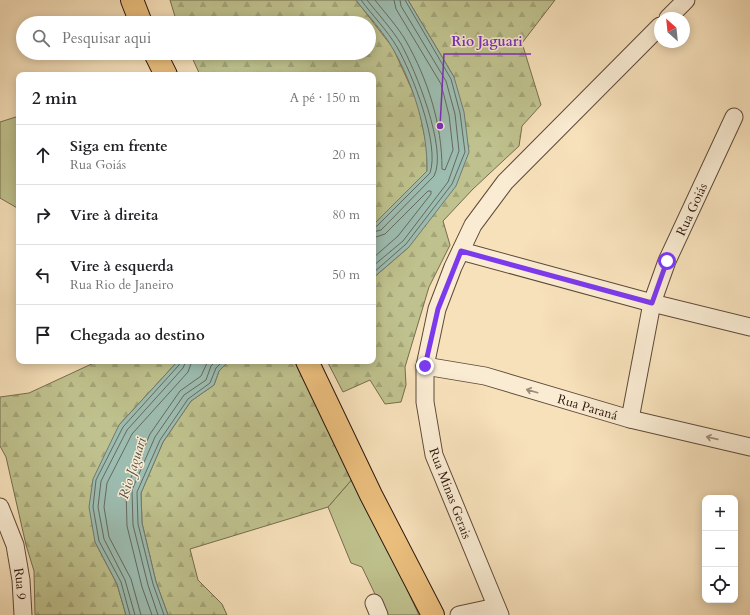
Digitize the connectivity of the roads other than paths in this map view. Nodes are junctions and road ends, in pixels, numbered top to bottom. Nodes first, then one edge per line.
1 (132, 0) edge
2 (686, 0) edge
3 (674, 12) edge
4 (138, 16) edge
5 (654, 32) edge
6 (158, 60) edge
7 (164, 72) edge
8 (734, 118) dead end
9 (461, 251) junction
10 (652, 303) junction
11 (750, 327) edge
12 (309, 364) edge
13 (425, 366) junction
14 (630, 419) junction
15 (750, 447) edge
16 (0, 507) edge
17 (498, 611) edge
18 (23, 615) edge
19 (433, 615) edge
20 (459, 615) edge

1 - 4 main road
2 - 3 street
5 - 9 street, Rua Minas Gerais
6 - 7 main road
8 - 10 street, Rua Goiás
9 - 10 street
9 - 13 street, Rua Minas Gerais
10 - 11 street
10 - 14 street, Rua Goiás
12 - 19 main road
14 -> 13 street, Rua Paraná
13 - 17 street, Rua Minas Gerais
15 -> 14 street, Rua Paraná
16 - 18 street, Rua 9
17 - 20 street

